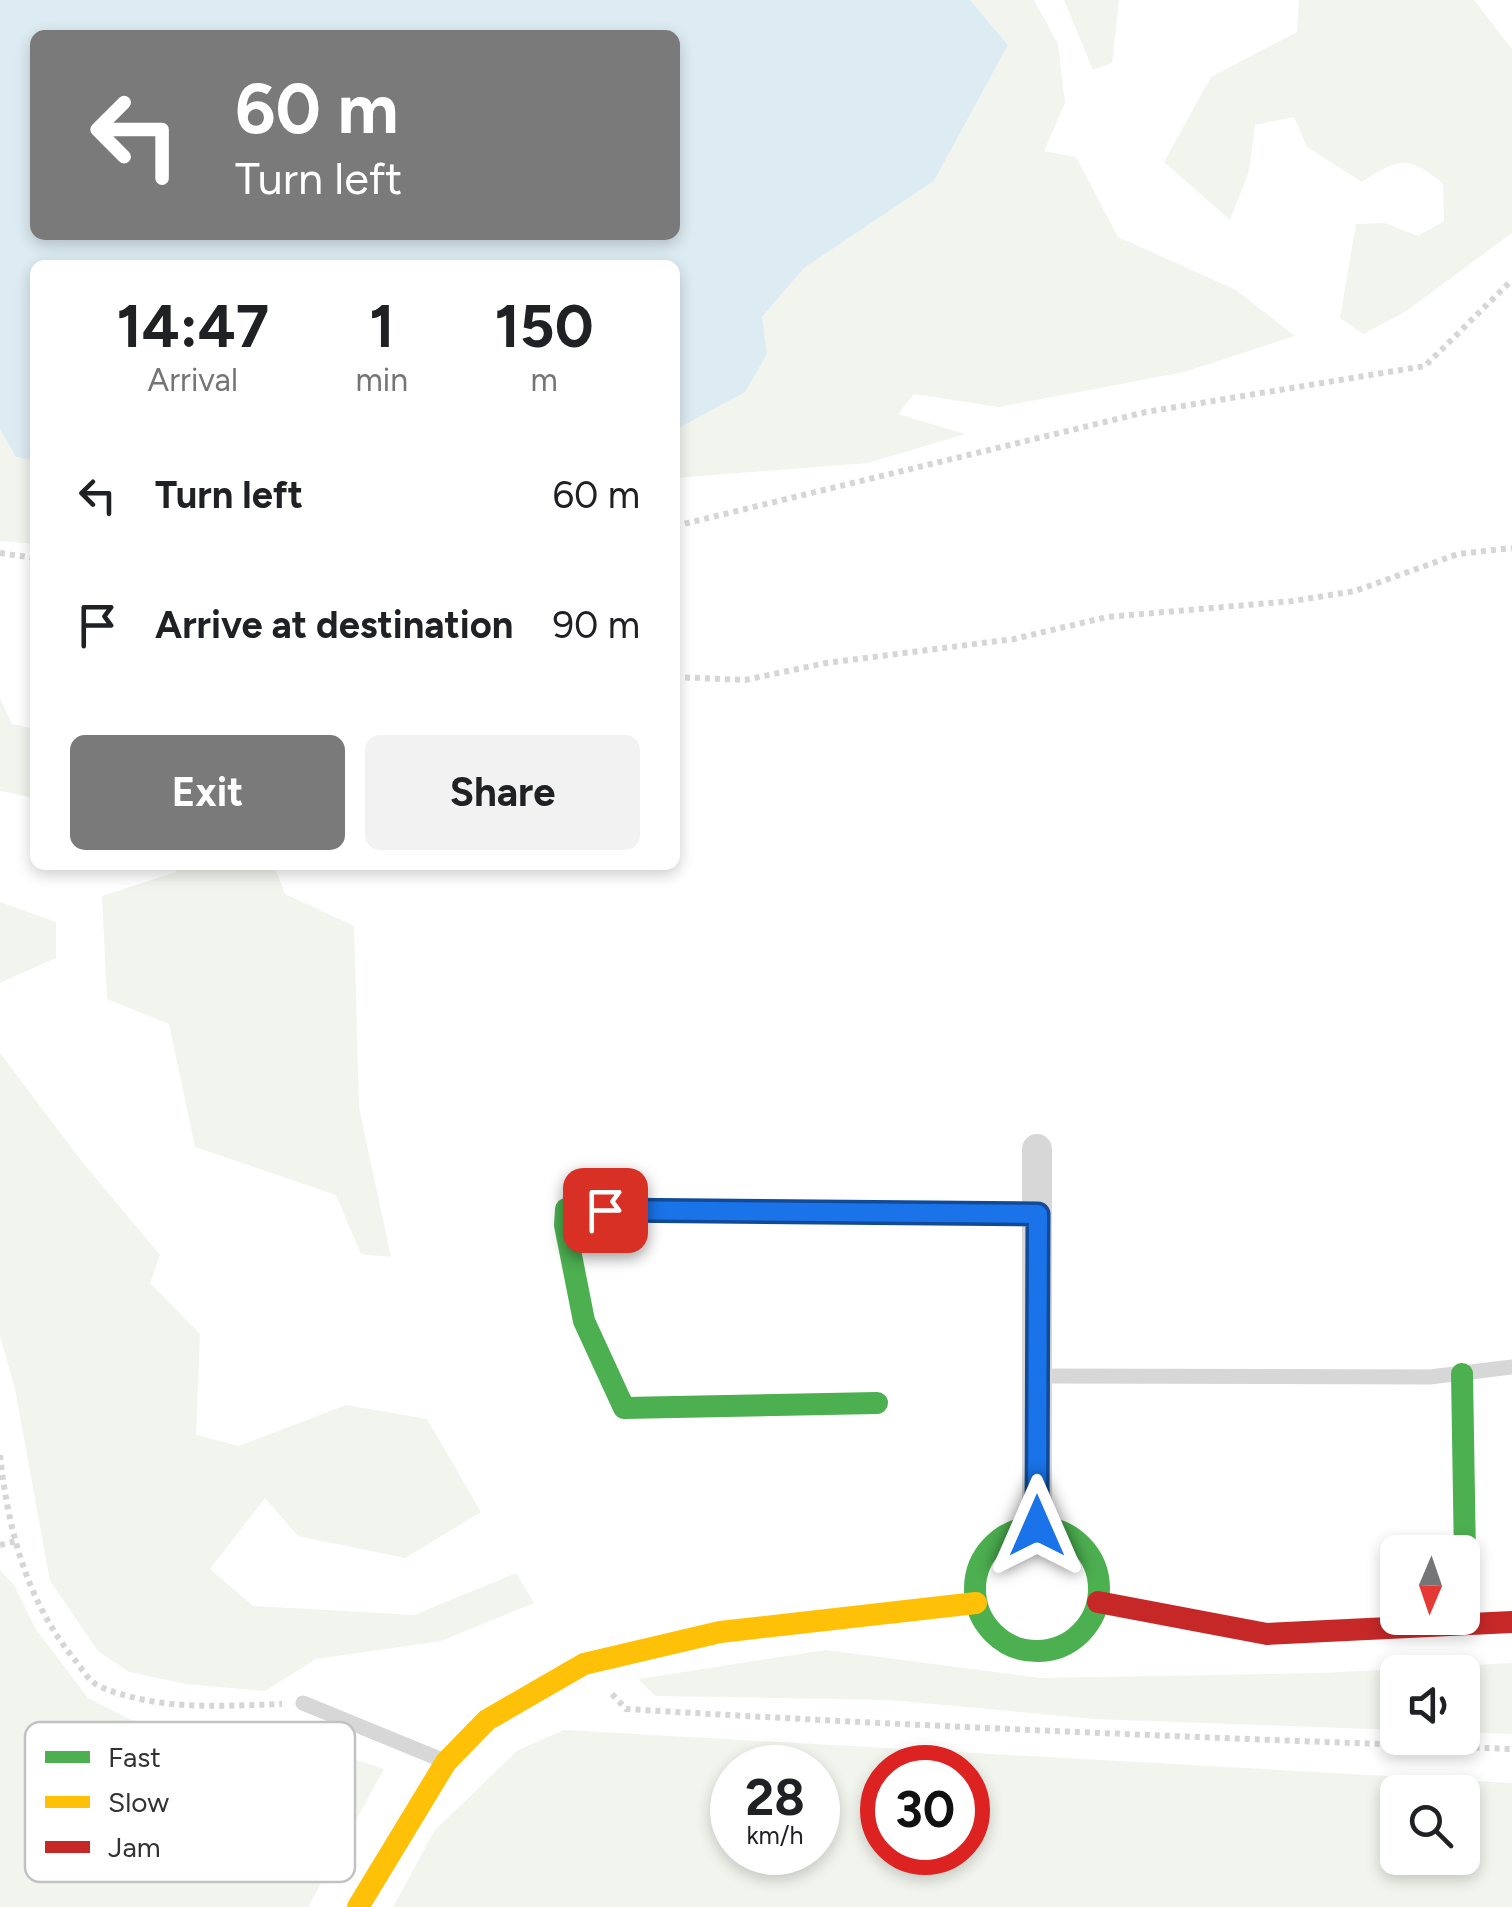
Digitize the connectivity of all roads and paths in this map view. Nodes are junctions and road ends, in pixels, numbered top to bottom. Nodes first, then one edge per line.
1 (1512, 280) edge
2 (680, 525) edge
3 (1512, 548) edge
4 (0, 553) edge
5 (30, 557) edge
6 (680, 677) edge
7 (1037, 1148) dead end
8 (1038, 1214) junction
9 (1512, 1367) edge
10 (1462, 1374) junction
11 (1038, 1376) junction
12 (877, 1404) dead end
13 (0, 1455) edge
14 (1037, 1526) junction
15 (1465, 1535) edge
16 (16, 1542) junction
17 (0, 1545) edge
18 (976, 1602) junction
19 (1098, 1602) junction
20 (1512, 1622) edge
21 (584, 1664) junction
22 (302, 1704) joint
23 (347, 1722) edge
24 (355, 1725) edge
25 (1512, 1749) edge
26 (446, 1762) junction
27 (358, 1907) edge

1 - 2 path
3 - 6 path
4 - 5 path
7 - 8 street
8 - 11 street
8 - 12 street
9 - 10 lane
10 - 11 lane
10 - 15 street
11 - 14 street
13 - 16 path
14 - 18 street
14 - 19 street
16 - 17 path
16 - 22 path
18 - 19 street
18 - 21 street
19 - 20 street
21 - 25 path
21 - 26 street
22 - 23 lane
24 - 26 lane
26 - 27 street

